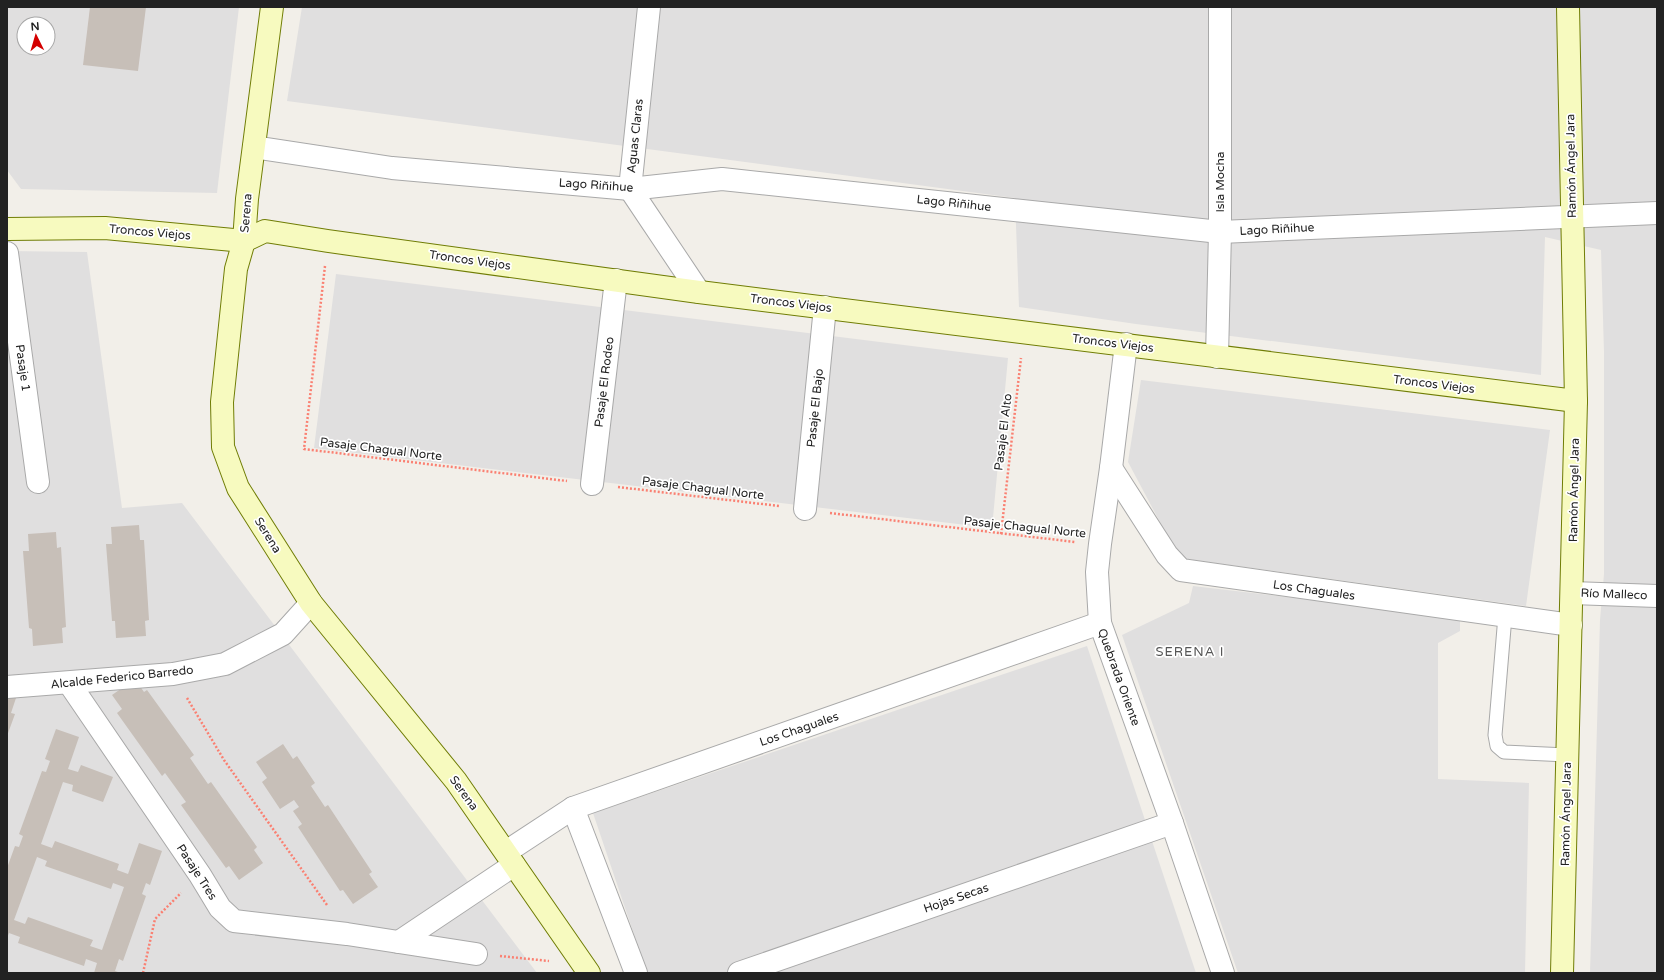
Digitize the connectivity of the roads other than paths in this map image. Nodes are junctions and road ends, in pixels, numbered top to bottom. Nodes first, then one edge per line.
1 (272, 7) edge
2 (649, 7) edge
3 (1220, 7) edge
4 (1568, 7) edge
5 (254, 147) junction
6 (630, 189) junction
7 (1657, 213) edge
8 (1572, 216) junction
9 (7, 229) edge
10 (1220, 232) junction
11 (244, 241) junction
12 (7, 254) edge
13 (616, 280) junction
14 (698, 292) junction
15 (825, 307) junction
16 (1126, 344) junction
17 (1217, 357) junction
18 (1576, 401) junction
19 (1111, 468) junction
20 (38, 482) dead end
21 (592, 484) road end
22 (805, 509) road end
23 (1572, 593) junction
24 (1657, 596) edge
25 (311, 603) junction
26 (1505, 616) junction
27 (1100, 623) junction
28 (1571, 625) junction
29 (69, 683) junction
30 (7, 687) edge
31 (1567, 755) junction
32 (573, 808) junction
33 (1172, 823) junction
34 (510, 858) junction
35 (399, 942) junction
36 (476, 954) road end
37 (586, 969) edge
38 (636, 973) edge
39 (739, 973) edge
40 (1223, 973) edge
41 (1562, 973) edge

1 - 5 street, Serena
2 - 6 street, Aguas Claras
3 - 10 street, Isla Mocha
4 - 8 street, Ramón Ángel Jara
5 - 6 street, Lago Riñihue
5 - 11 street, Serena
6 - 10 street, Lago Riñihue
6 - 14 street, Aguas Claras
7 - 8 street, Lago Riñihue
8 - 10 street, Lago Riñihue
8 - 18 street, Ramón Ángel Jara
9 - 11 street, Troncos Viejos
10 - 17 street, Isla Mocha
11 - 13 street, Troncos Viejos
11 - 25 street, Serena
12 - 20 street, Pasaje 1
13 - 14 street, Troncos Viejos
13 - 21 street, Pasaje El Rodeo
14 - 15 street, Troncos Viejos
15 - 16 street, Troncos Viejos
15 - 22 street, Pasaje El Bajo
16 - 17 street, Troncos Viejos
16 - 19 street, Quebrada Oriente
17 - 18 street, Troncos Viejos
18 - 23 street, Ramón Ángel Jara
19 - 26 street, Los Chaguales
19 - 27 street, Quebrada Oriente
23 - 24 street, Río Malleco
23 - 28 street, Ramón Ángel Jara
25 - 29 street, Alcalde Federico Barredo
25 - 34 street, Serena
26 - 28 street, Los Chaguales
26 - 31 lane
27 - 32 street, Los Chaguales
27 - 33 street, Quebrada Oriente
28 - 31 street, Ramón Ángel Jara
29 - 30 street, Alcalde Federico Barredo
29 - 35 street, Pasaje Tres
31 - 41 street, Ramón Ángel Jara
32 - 34 street, Los Chaguales
32 - 38 street
33 - 39 street, Hojas Secas
33 - 40 street, Quebrada Oriente
34 - 35 street
34 - 37 street, Serena
35 - 36 street, Pasaje Tres

